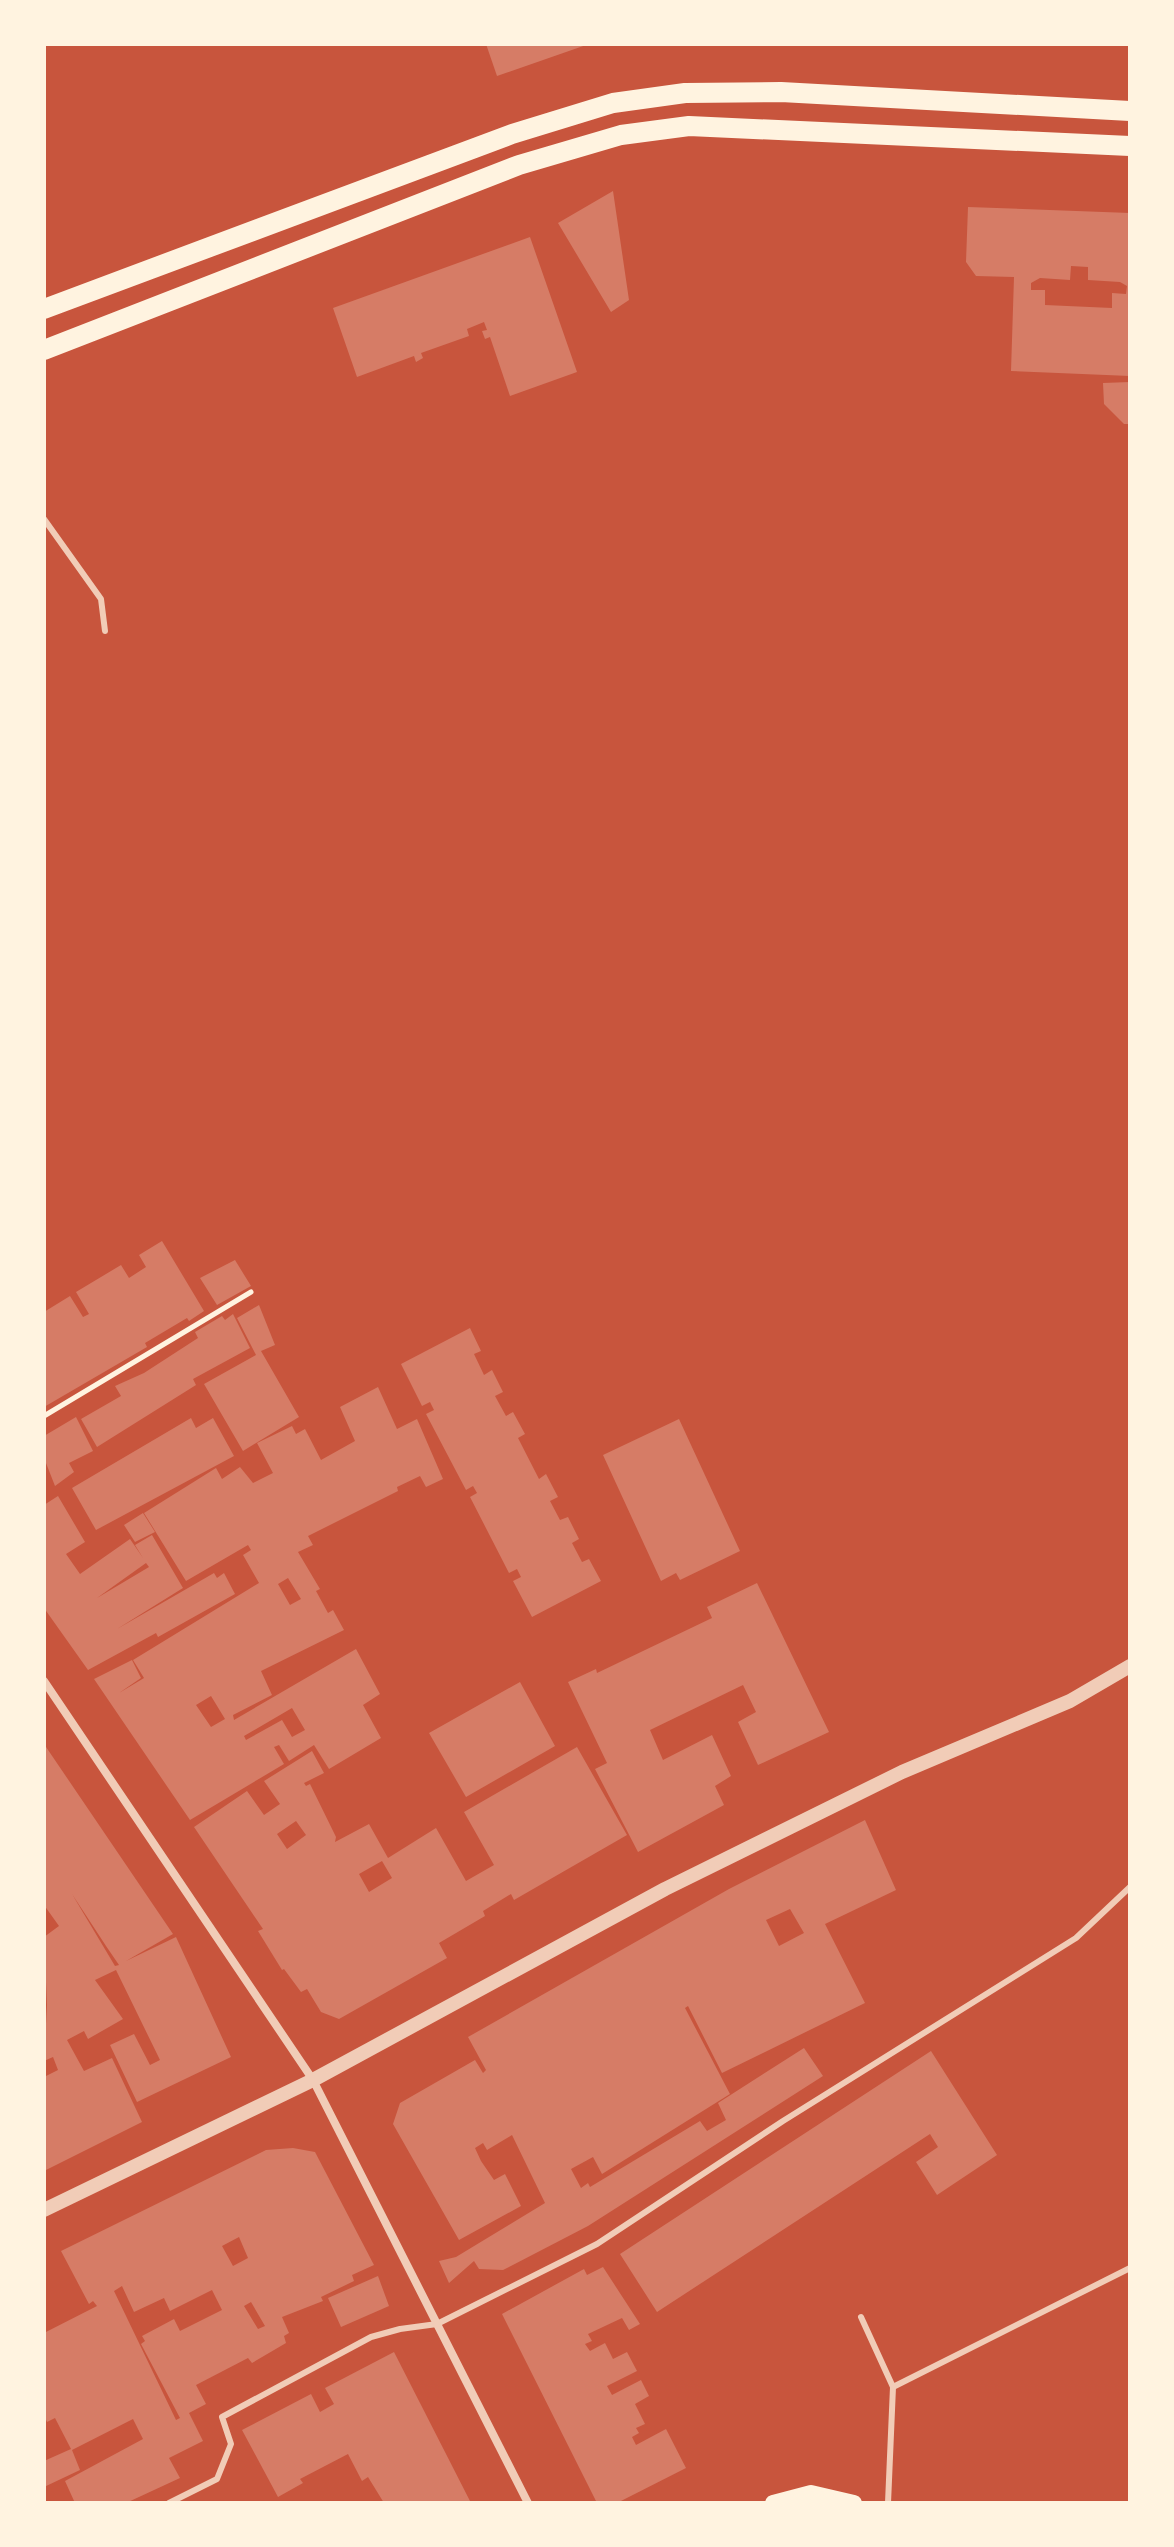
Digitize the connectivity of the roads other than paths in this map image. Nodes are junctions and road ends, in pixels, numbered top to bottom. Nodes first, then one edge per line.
1 (1130, 111) edge
2 (1130, 146) edge
3 (44, 309) edge
4 (44, 350) edge
5 (44, 519) edge
6 (105, 631) dead end
7 (1130, 1666) edge
8 (44, 1681) edge
9 (1130, 1887) edge
10 (313, 2080) junction
11 (44, 2210) edge
12 (1130, 2268) edge
13 (861, 2317) dead end
14 (437, 2324) junction
15 (893, 2387) junction
16 (169, 2503) edge
17 (528, 2503) edge
18 (773, 2503) edge
19 (854, 2503) edge
20 (888, 2503) edge

1 - 3 main road
2 - 4 main road
5 - 6 lane
7 - 10 street
8 - 10 street
9 - 14 lane
10 - 11 street
10 - 14 street
12 - 15 lane
13 - 15 lane
14 - 16 lane
14 - 17 street
15 - 20 lane
18 - 19 main road

